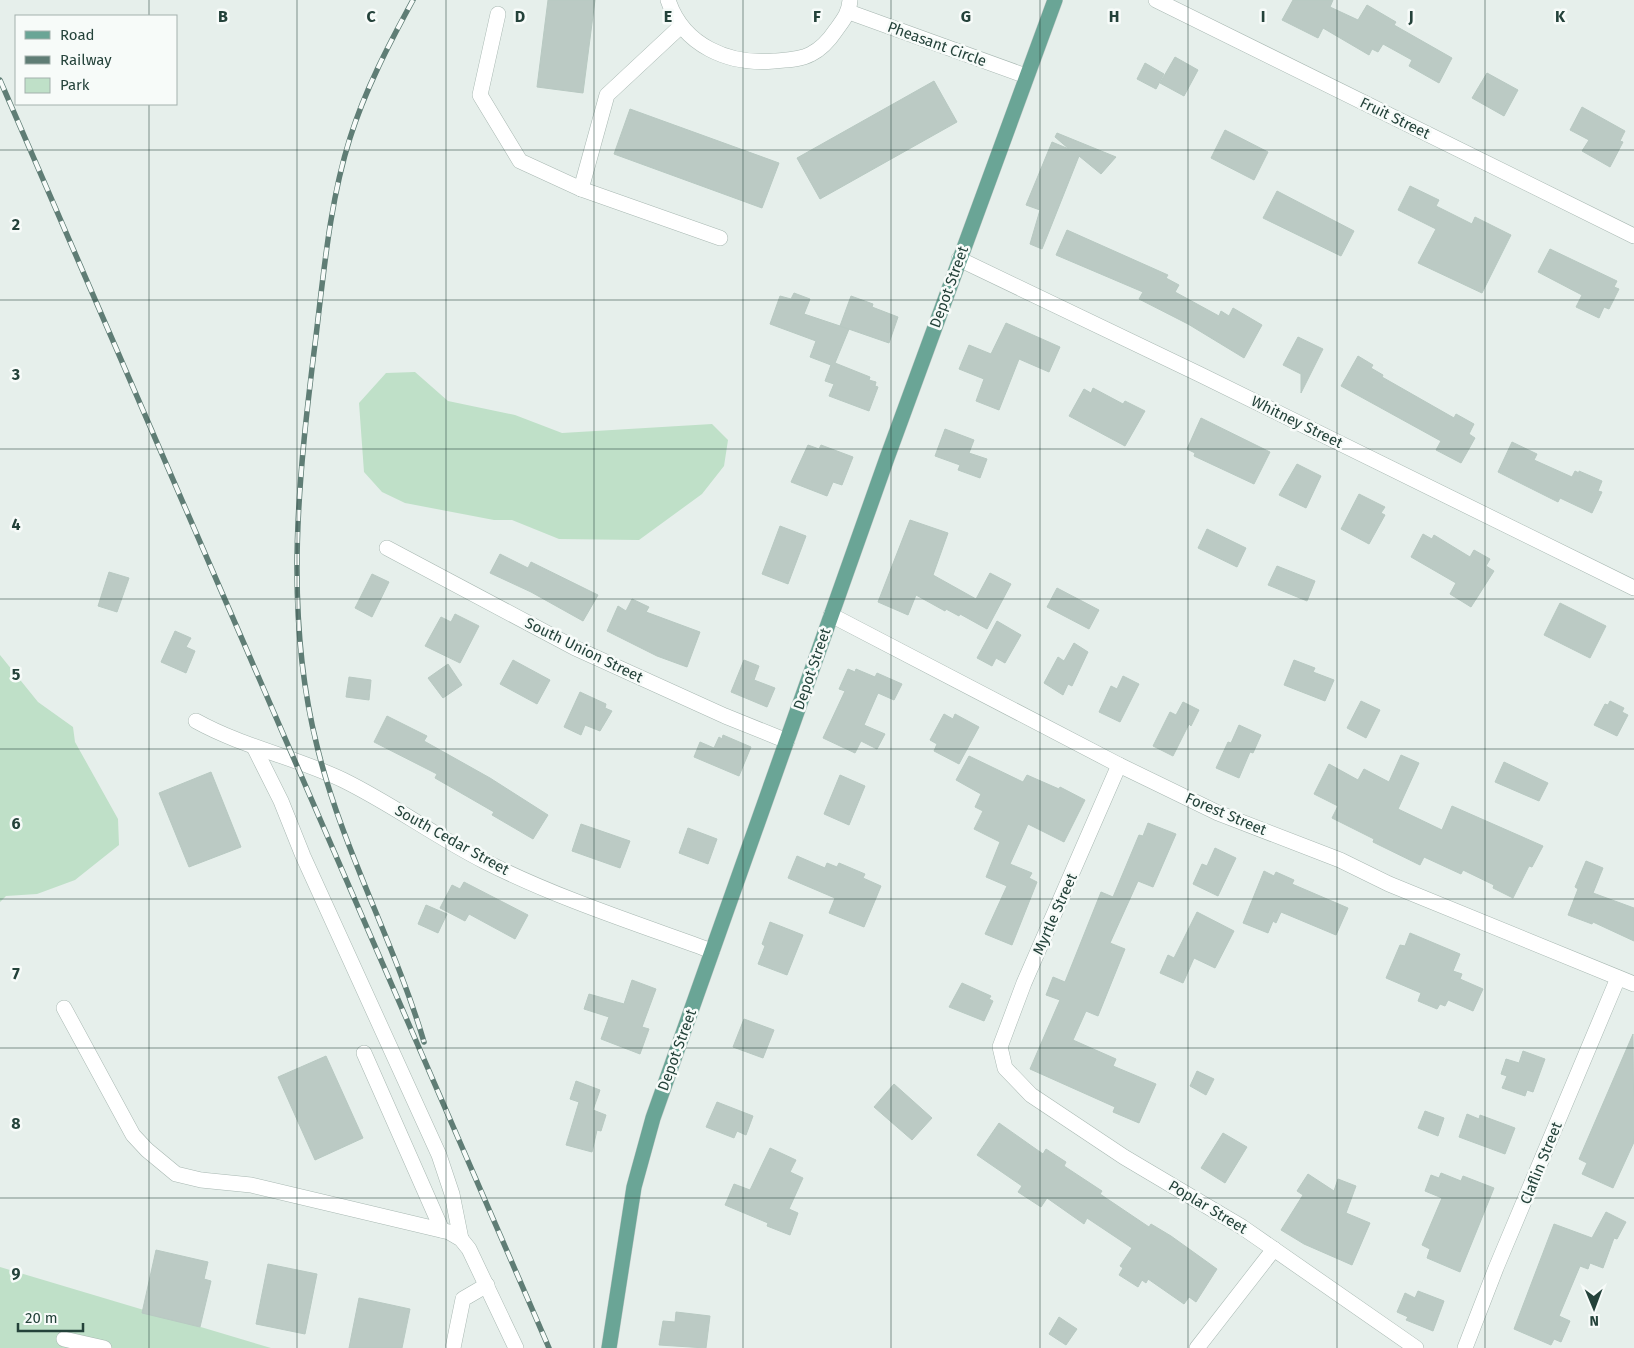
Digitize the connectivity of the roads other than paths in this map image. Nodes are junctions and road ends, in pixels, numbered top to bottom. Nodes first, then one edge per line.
1 (668, 0) edge
2 (1055, 0) edge
3 (1156, 0) edge
4 (850, 6) edge
5 (498, 14) dead end
6 (681, 26) junction
7 (1026, 76) junction
8 (581, 189) junction
9 (1634, 236) edge
10 (720, 238) dead end
11 (959, 259) junction
12 (386, 548) dead end
13 (1634, 588) edge
14 (831, 615) junction
15 (196, 720) dead end
16 (787, 740) junction
17 (254, 747) junction
18 (1119, 765) junction
19 (712, 951) junction
20 (1618, 978) junction
21 (1634, 984) edge
22 (64, 1008) dead end
23 (364, 1053) dead end
24 (1004, 1064) joint
25 (442, 1230) junction
26 (461, 1239) junction
27 (1274, 1249) junction
28 (487, 1285) junction
29 (64, 1339) dead end
30 (104, 1348) edge
31 (453, 1348) edge
32 (516, 1348) edge
33 (609, 1348) edge
34 (1197, 1348) edge
35 (1416, 1348) edge
36 (1465, 1348) edge

1 - 6 street, Pheasant Circle
2 - 7 main road, Depot Street
3 - 9 street, Fruit Street
4 - 6 street, Pheasant Circle
4 - 7 street, Pheasant Circle
5 - 8 street
6 - 8 street
7 - 11 main road, Depot Street
8 - 10 street
11 - 13 street, Whitney Street
11 - 14 main road, Depot Street
12 - 16 street, South Union Street
14 - 16 main road, Depot Street
14 - 18 street, Forest Street
15 - 17 street, South Cedar Street
16 - 19 main road, Depot Street
17 - 19 street, South Cedar Street
17 - 26 street
18 - 20 street, Forest Street
18 - 24 street, Myrtle Street
19 - 33 main road, Depot Street
20 - 21 street, Forest Street
20 - 36 street, Claflin Street
22 - 25 street
23 - 25 street
24 - 27 street, Poplar Street
25 - 26 street
26 - 28 street
27 - 34 street
27 - 35 street, Poplar Street
28 - 31 street
28 - 32 street
29 - 30 street

